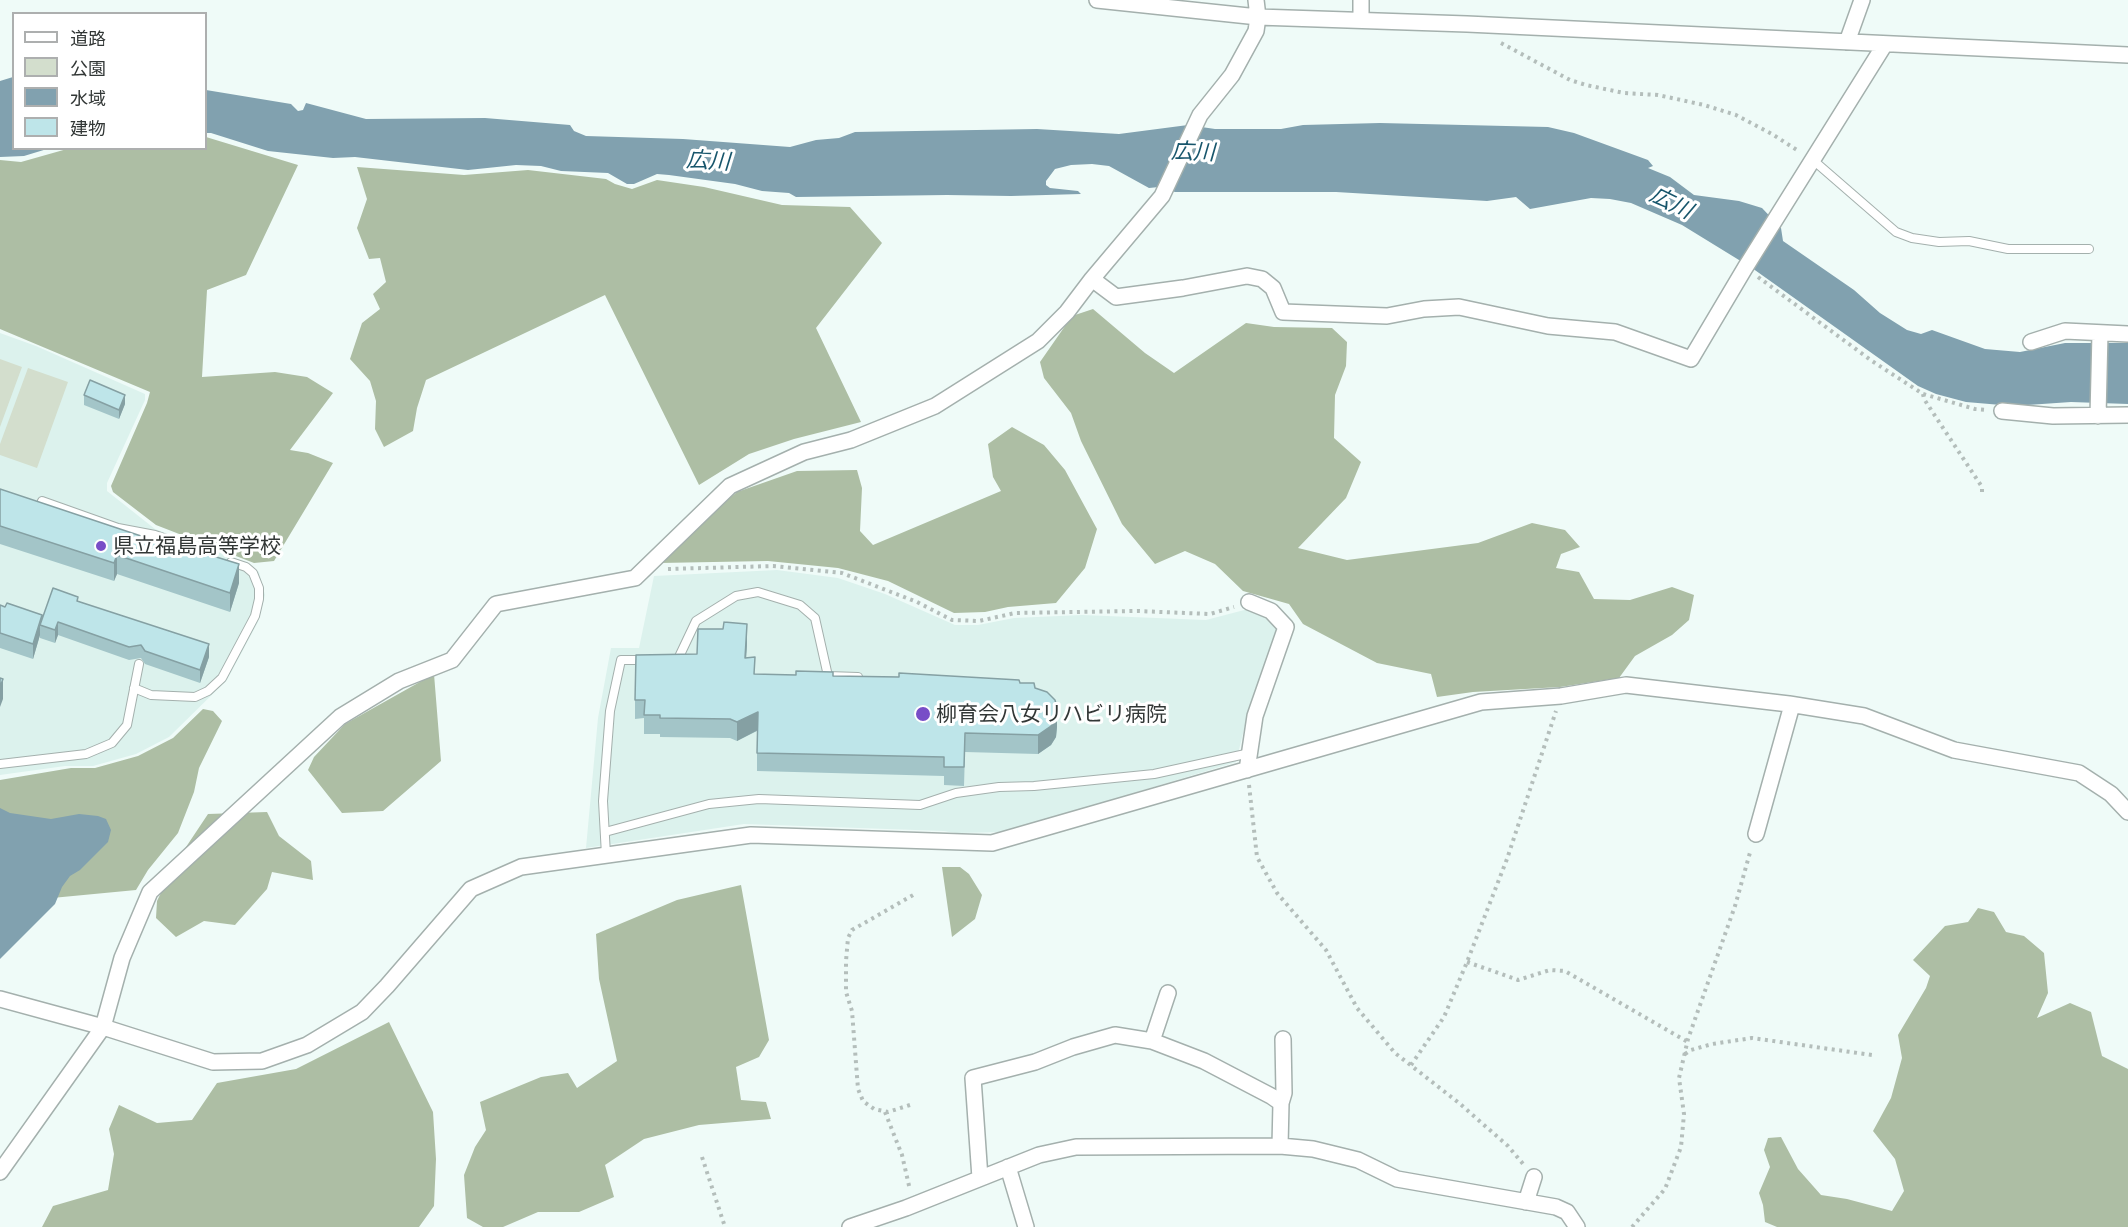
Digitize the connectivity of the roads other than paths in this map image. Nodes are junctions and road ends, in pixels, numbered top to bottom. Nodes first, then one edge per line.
1 (1097, 0) edge
2 (1256, 0) edge
3 (1361, 0) edge
4 (1862, 0) edge
5 (1258, 17) junction
6 (1361, 20) junction
7 (1847, 42) junction
8 (1885, 44) junction
9 (2128, 55) edge
10 (1813, 160) junction
11 (2089, 249) dead end
12 (1092, 279) junction
13 (2100, 333) junction
14 (2128, 334) edge
15 (2031, 342) dead end
16 (2002, 411) road end
17 (2098, 416) junction
18 (2128, 416) edge
19 (42, 501) edge
20 (212, 555) edge
21 (223, 559) edge
22 (1249, 602) road end
23 (655, 659) edge
24 (666, 659) edge
25 (139, 664) dead end
26 (862, 677) edge
27 (134, 688) junction
28 (1792, 705) junction
29 (1250, 753) junction
30 (0, 764) edge
31 (1247, 770) junction
32 (2128, 812) edge
33 (605, 832) junction
34 (1755, 834) road end
35 (606, 855) junction
36 (1168, 993) dead end
37 (0, 999) edge
38 (103, 1028) junction
39 (1284, 1039) dead end
40 (1152, 1041) junction
41 (1281, 1103) junction
42 (1280, 1146) junction
43 (1008, 1167) junction
44 (0, 1172) edge
45 (1534, 1177) road end
46 (980, 1178) junction
47 (1526, 1202) junction
48 (850, 1227) edge
49 (1026, 1227) edge
50 (1577, 1227) edge

1 - 5 street
2 - 5 street
3 - 6 street
4 - 7 street
5 - 6 street
5 - 12 street
6 - 7 street
7 - 8 street
8 - 9 street
8 - 10 street
10 - 11 lane
10 - 12 street
12 - 38 street
13 - 14 street
13 - 15 street
13 - 17 street
16 - 17 street
17 - 18 street
19 - 20 lane
21 - 27 lane
22 - 29 street
23 - 33 lane
24 - 26 lane
25 - 27 lane
27 - 30 lane
28 - 31 street
28 - 32 street
28 - 34 street
29 - 31 street
29 - 33 lane
31 - 35 street
33 - 35 lane
35 - 38 street
36 - 40 street
37 - 38 street
38 - 44 street
39 - 41 street
40 - 41 street
40 - 46 street
41 - 42 street
42 - 43 street
42 - 47 street
43 - 46 street
43 - 49 street
45 - 47 street
46 - 48 street
47 - 50 street

